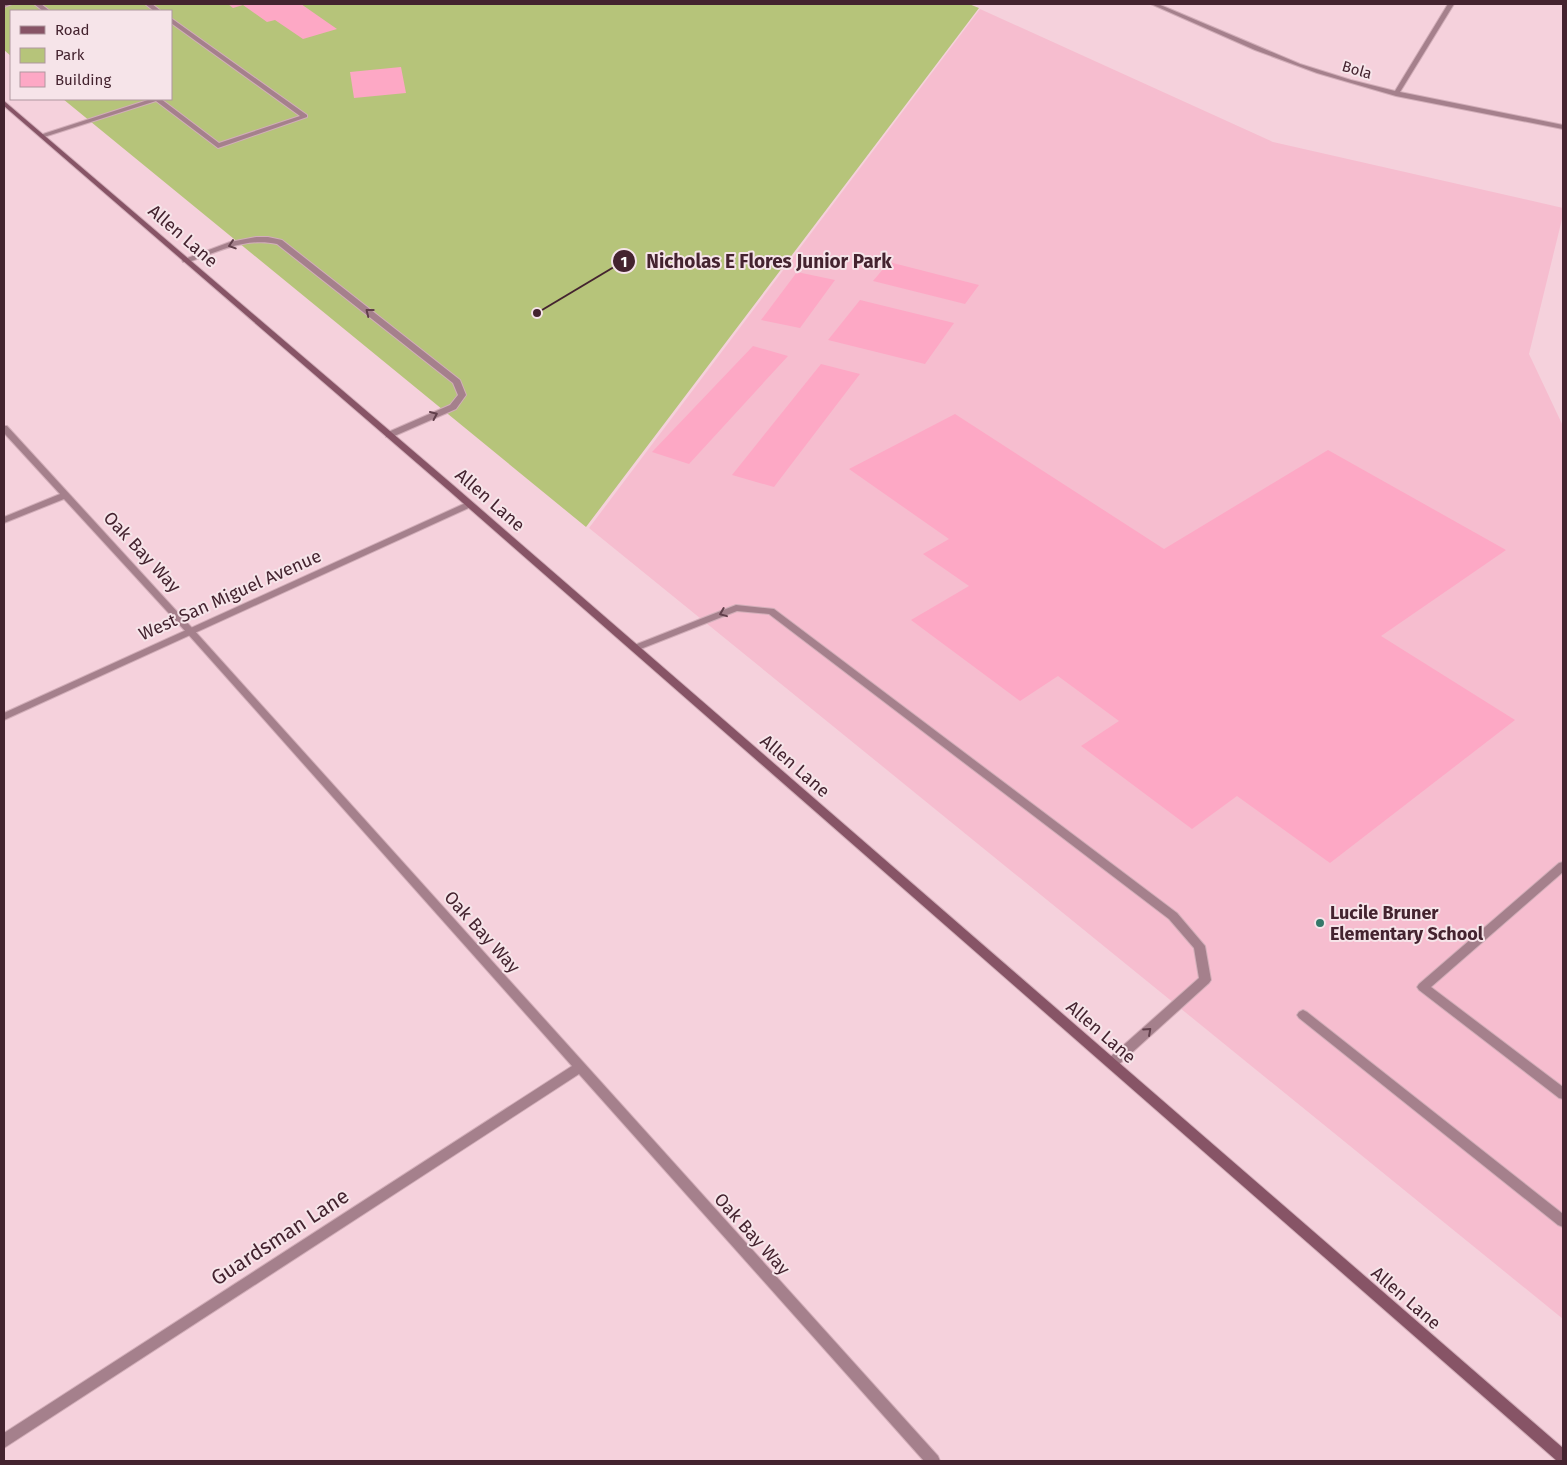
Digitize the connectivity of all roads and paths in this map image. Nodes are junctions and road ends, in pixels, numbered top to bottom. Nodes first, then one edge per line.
1 (9, 4) edge
2 (1154, 4) edge
3 (1451, 4) edge
4 (4, 5) edge
5 (172, 21) edge
6 (1396, 94) junction
7 (154, 100) edge
8 (158, 100) edge
9 (4, 103) edge
10 (1563, 127) edge
11 (42, 136) junction
12 (186, 260) junction
13 (4, 428) edge
14 (389, 435) junction
15 (66, 495) junction
16 (470, 504) junction
17 (4, 520) edge
18 (190, 631) junction
19 (635, 648) junction
20 (4, 717) edge
21 (1563, 866) edge
22 (1303, 1016) dead end
23 (1112, 1063) junction
24 (579, 1067) junction
25 (1563, 1094) edge
26 (1563, 1221) edge
27 (4, 1441) edge
28 (1563, 1456) edge
29 (933, 1461) edge

1 - 4 street
2 - 6 street, Bola
3 - 6 street
5 - 8 street
6 - 10 street, Bola
7 - 11 street
9 - 11 main road, Allen Lane
11 - 12 main road, Allen Lane
12 - 14 main road, Allen Lane
14 -> 12 street
13 - 15 street, Oak Bay Way
14 - 16 main road, Allen Lane
15 - 17 street
15 - 18 street, Oak Bay Way
16 - 18 street, West San Miguel Avenue
16 - 19 main road, Allen Lane
18 - 20 street, West San Miguel Avenue
18 - 24 street, Oak Bay Way
19 - 23 main road, Allen Lane
23 -> 19 street
21 - 25 street
22 - 26 street
23 - 28 main road, Allen Lane
24 - 27 street, Guardsman Lane
24 - 29 street, Oak Bay Way

